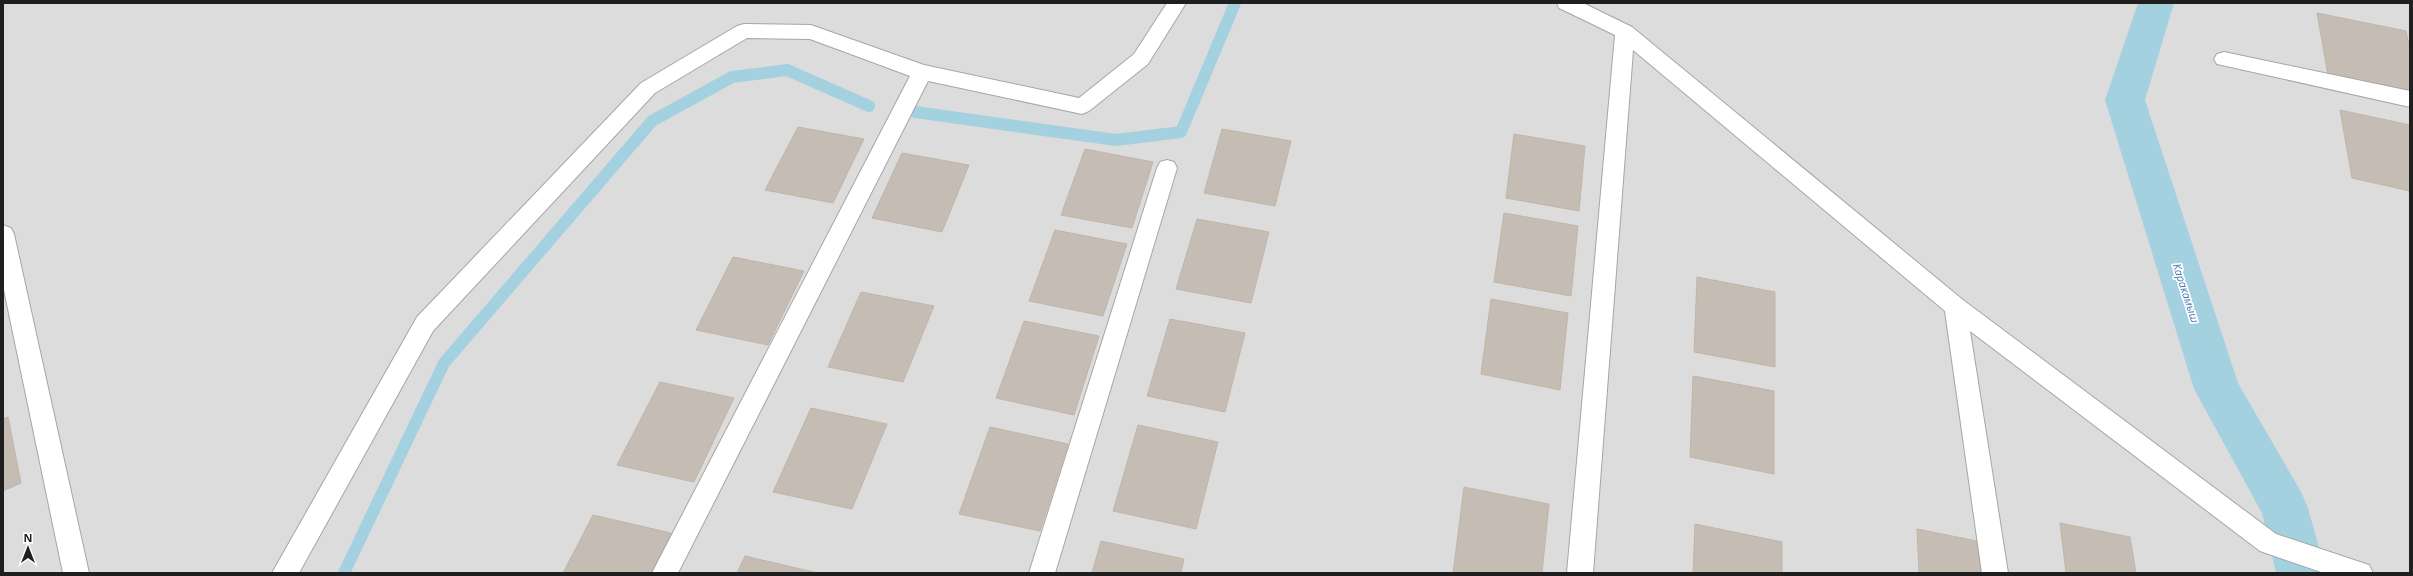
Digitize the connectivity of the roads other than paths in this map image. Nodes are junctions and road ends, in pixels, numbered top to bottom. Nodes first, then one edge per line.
1 (1177, 3) edge
2 (1566, 3) edge
3 (1625, 32) junction
4 (2224, 59) dead end
5 (922, 72) junction
6 (2410, 99) edge
7 (1167, 168) dead end
8 (3, 234) edge
9 (1955, 307) junction
10 (76, 573) edge
11 (285, 573) edge
12 (665, 573) edge
13 (1042, 573) edge
14 (1580, 573) edge
15 (1995, 573) edge
16 (2360, 573) edge

1 - 5 street
2 - 3 street
3 - 9 street
3 - 14 street
4 - 6 street
5 - 11 street
5 - 12 street
7 - 13 street
8 - 10 street
9 - 15 street
9 - 16 street

